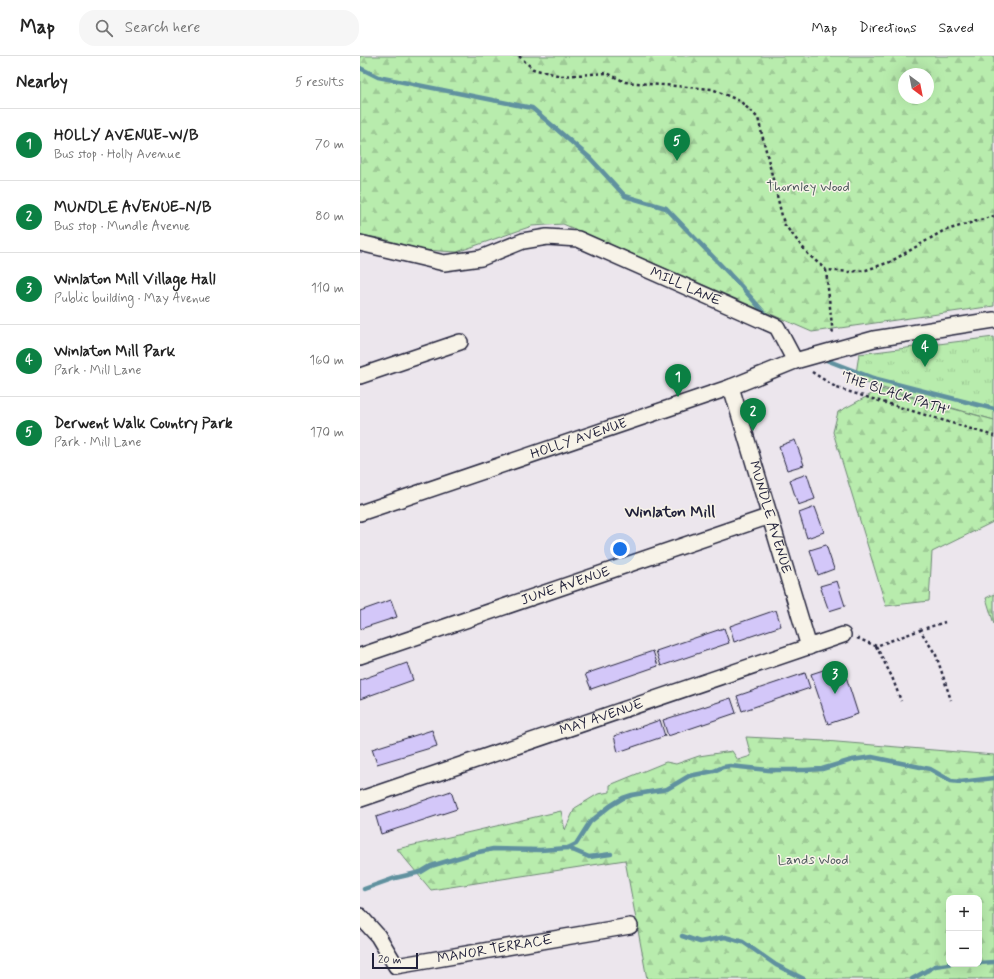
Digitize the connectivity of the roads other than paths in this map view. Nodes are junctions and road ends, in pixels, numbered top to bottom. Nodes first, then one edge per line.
1 (360, 243) edge
2 (994, 320) edge
3 (460, 342) dead end
4 (795, 361) junction
5 (360, 376) edge
6 (731, 387) junction
7 (360, 513) edge
8 (770, 516) junction
9 (843, 635) road end
10 (809, 647) junction
11 (360, 656) edge
12 (360, 796) edge
13 (360, 916) edge
14 (630, 926) dead end

1 - 4 street, MILL LANE
2 - 4 street
3 - 5 street
4 - 6 street, HOLLY AVENUE
6 - 7 street, HOLLY AVENUE
6 - 8 street, MUNDLE AVENUE
8 - 10 street, MUNDLE AVENUE
8 - 11 street, JUNE AVENUE
9 - 10 street, MAY AVENUE
10 - 12 street, MAY AVENUE
13 - 14 street, MANOR TERRACE

